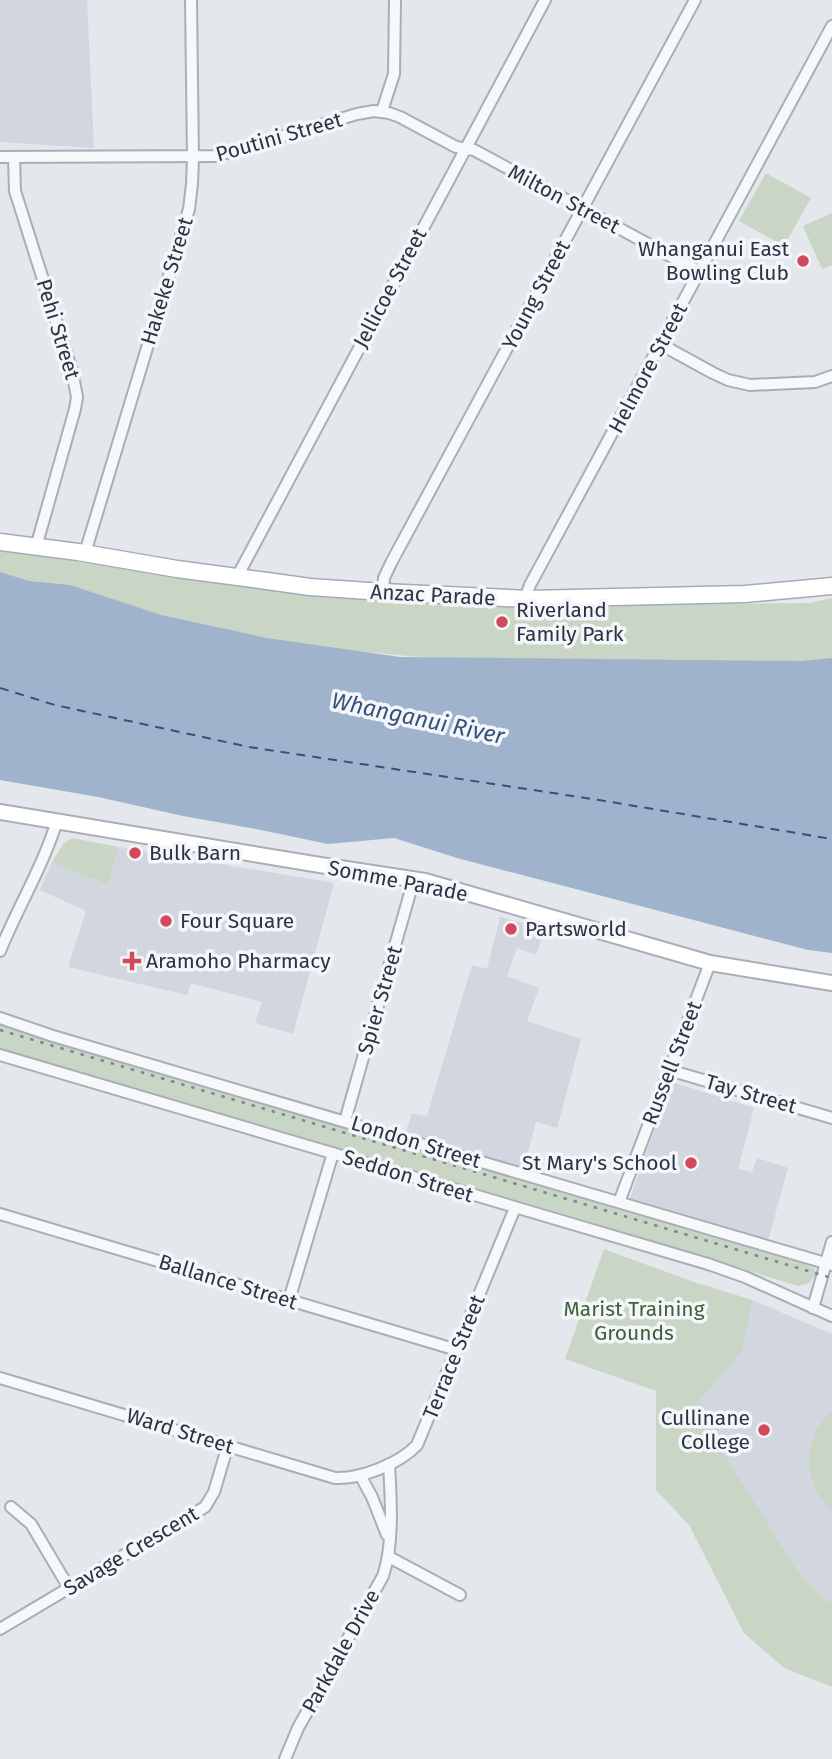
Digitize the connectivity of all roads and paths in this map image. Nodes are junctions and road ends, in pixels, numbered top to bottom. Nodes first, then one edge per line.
1 (191, 0) edge
2 (395, 0) edge
3 (545, 0) edge
4 (695, 0) edge
5 (832, 26) edge
6 (382, 111) junction
7 (465, 148) junction
8 (0, 158) edge
9 (14, 158) junction
10 (193, 158) junction
11 (583, 208) junction
12 (700, 272) junction
13 (660, 344) junction
14 (832, 376) edge
15 (0, 532) edge
16 (38, 540) junction
17 (0, 542) edge
18 (81, 552) junction
19 (237, 577) junction
20 (832, 586) edge
21 (383, 592) junction
22 (528, 599) junction
23 (0, 811) edge
24 (57, 821) junction
25 (414, 879) junction
26 (0, 951) edge
27 (710, 962) junction
28 (832, 983) edge
29 (0, 1018) edge
30 (0, 1055) edge
31 (669, 1070) junction
32 (832, 1118) edge
33 (345, 1121) junction
34 (333, 1153) junction
35 (619, 1202) junction
36 (516, 1208) junction
37 (0, 1214) edge
38 (832, 1242) edge
39 (829, 1264) edge
40 (289, 1300) junction
41 (813, 1308) junction
42 (832, 1316) edge
43 (457, 1350) junction
44 (0, 1378) edge
45 (228, 1446) junction
46 (389, 1464) junction
47 (360, 1475) junction
48 (12, 1507) dead end
49 (389, 1541) junction
50 (389, 1557) junction
51 (69, 1588) junction
52 (460, 1595) dead end
53 (0, 1629) edge
54 (285, 1759) edge

1 - 10 street, Hakeke Street
2 - 6 street
3 - 7 street, Jellicoe Street
4 - 11 street, Young Street
5 - 12 street, Helmore Street
6 - 7 street
6 - 10 street, Poutini Street
7 - 11 street, Milton Street
7 - 19 street, Jellicoe Street
8 - 9 street, Poutini Street
9 - 10 street, Poutini Street
9 - 16 street, Pehi Street
10 - 18 street, Hakeke Street
11 - 12 street, Milton Street
11 - 21 street, Young Street
12 - 13 street, Helmore Street
13 - 14 street
13 - 22 street, Helmore Street
15 - 16 main road, Anzac Parade
16 - 18 main road, Anzac Parade
17 - 18 main road, Anzac Parade
18 - 19 main road, Anzac Parade
19 - 21 main road, Anzac Parade
20 - 22 main road, Anzac Parade
21 - 22 main road, Anzac Parade
23 - 24 main road, Somme Parade
24 - 25 main road, Somme Parade
24 - 26 street
25 - 27 main road, Somme Parade
25 - 33 street, Spier Street
27 - 28 main road, Somme Parade
27 - 31 street, Russell Street
29 - 33 street, London Street
30 - 34 street, Seddon Street
31 - 32 street, Tay Street
31 - 35 street, Russell Street
33 - 35 street, London Street
34 - 36 street, Seddon Street
34 - 40 street
35 - 39 street, London Street
36 - 41 street, Seddon Street
36 - 43 street, Terrace Street
37 - 40 street, Ballance Street
38 - 39 street
39 - 41 street
40 - 43 street, Ballance Street
41 - 42 street, Seddon Street
43 - 46 street, Terrace Street
44 - 45 street, Ward Street
45 - 47 street, Ward Street
45 - 51 street, Savage Crescent
46 - 47 street, Terrace Street
46 - 49 street, Parkdale Drive
47 - 49 street, Parkdale Drive
48 - 51 street
49 - 50 street, Parkdale Drive
50 - 52 street
50 - 54 street, Parkdale Drive
51 - 53 street, Savage Crescent

